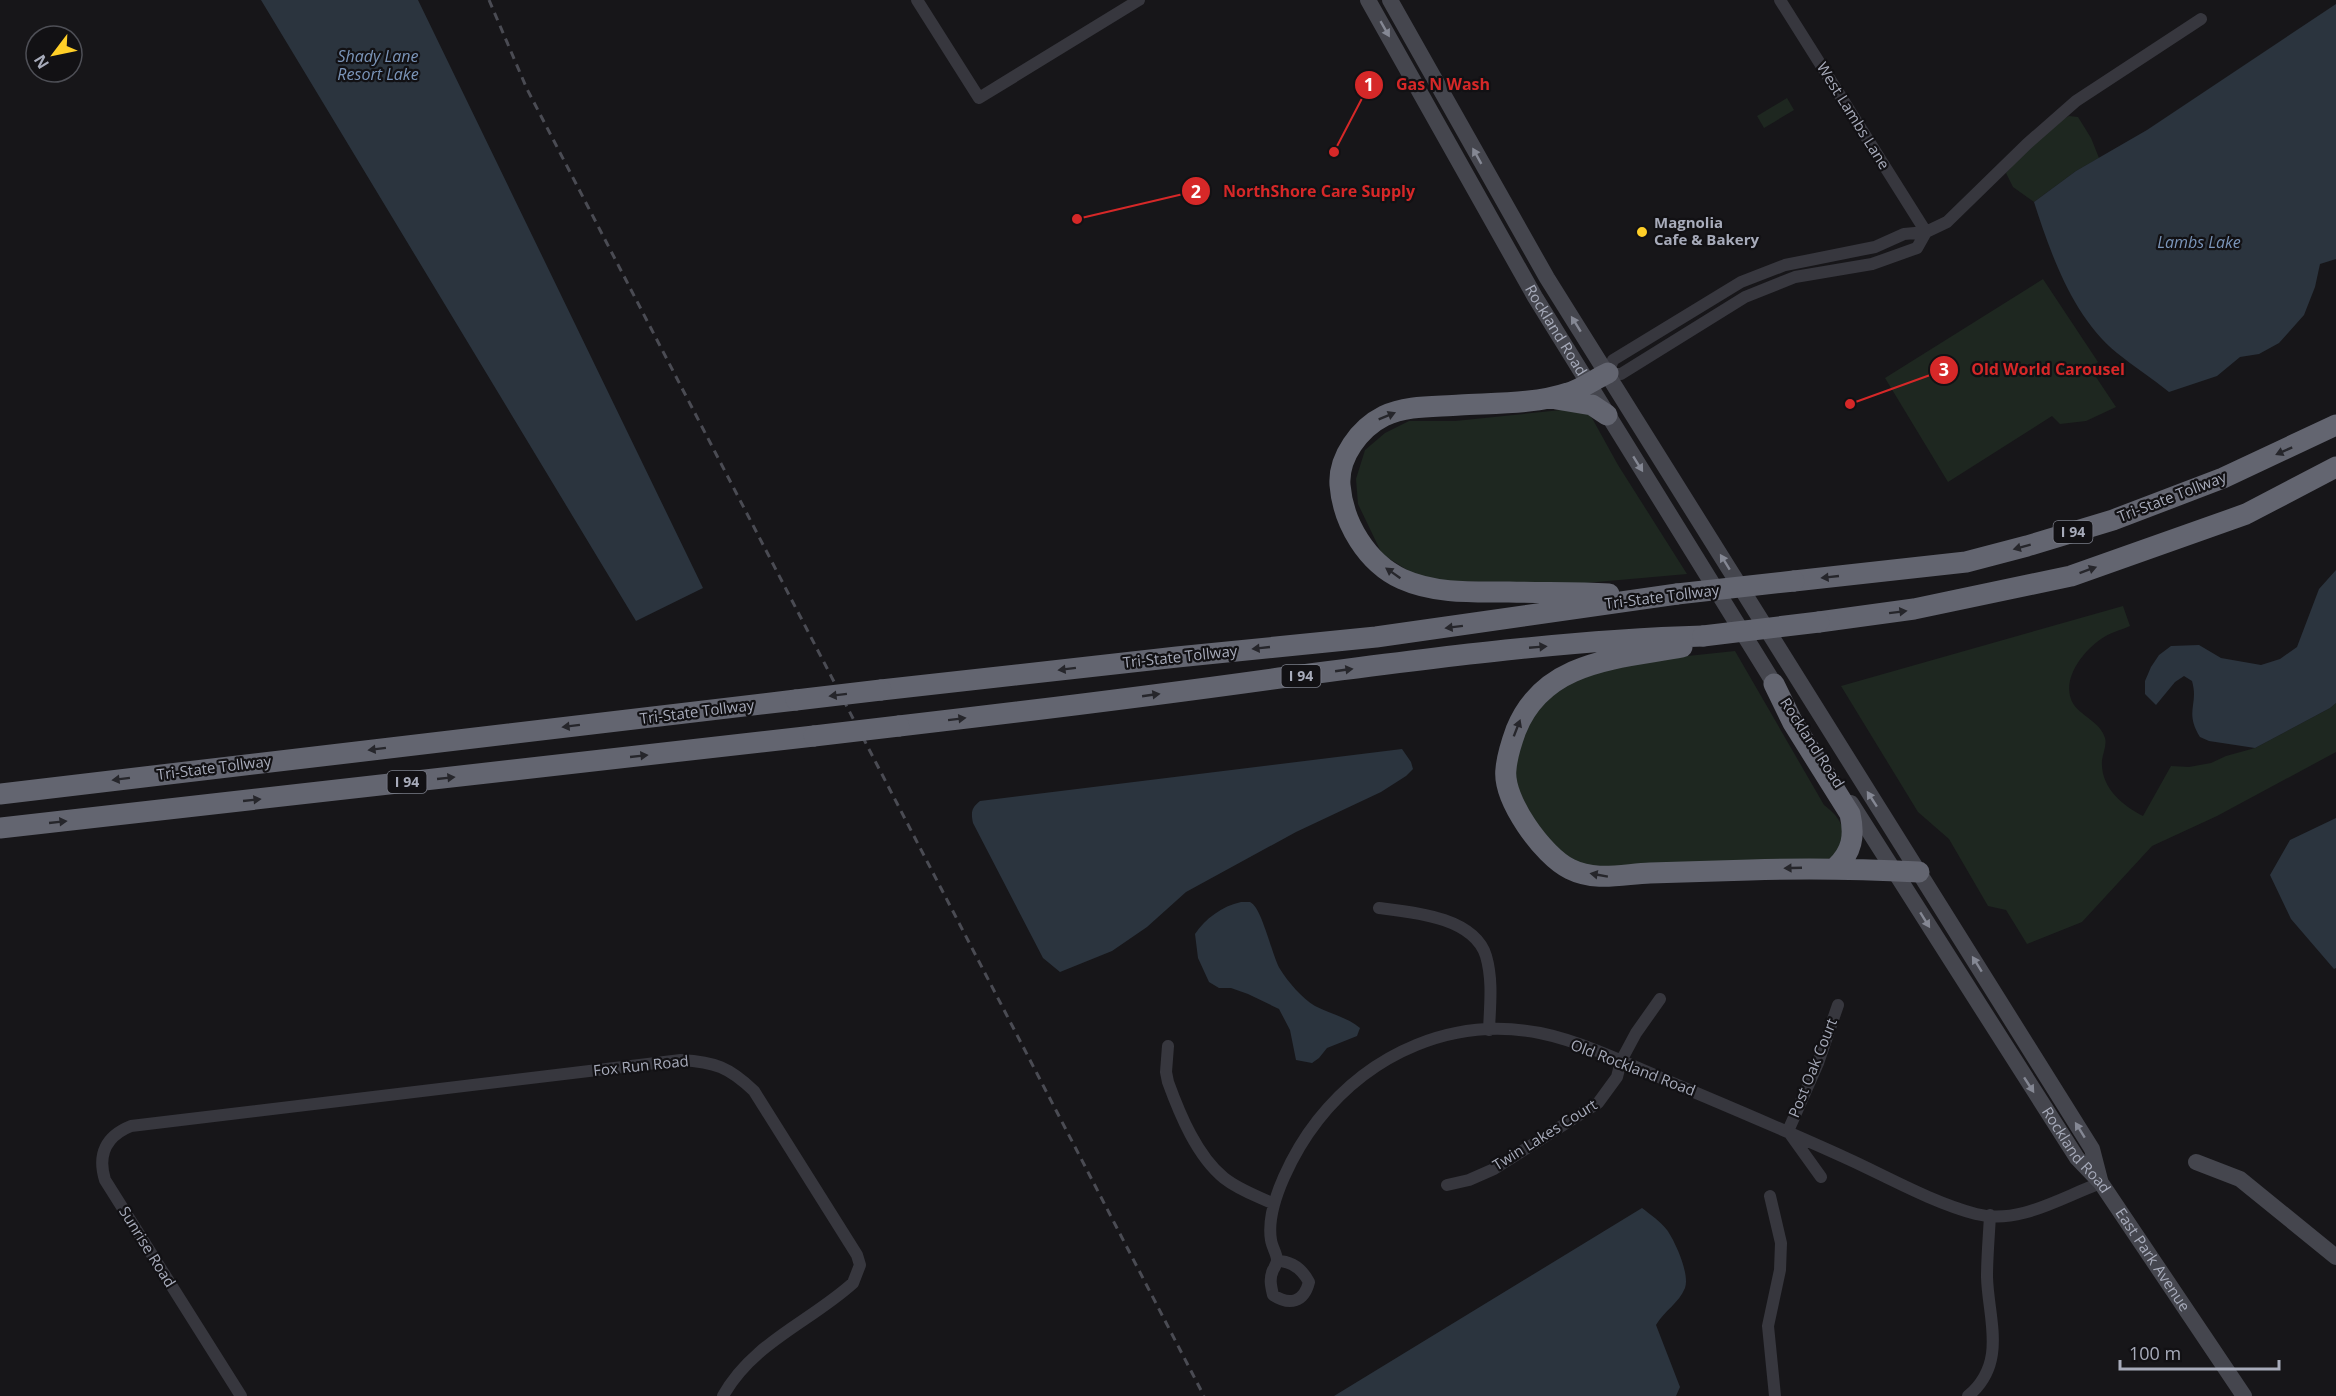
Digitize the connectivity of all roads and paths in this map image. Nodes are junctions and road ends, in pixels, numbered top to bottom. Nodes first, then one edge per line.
1 (917, 0) edge
2 (1139, 0) edge
3 (1368, 0) edge
4 (1390, 0) edge
5 (1780, 0) edge
6 (2201, 19) dead end
7 (1926, 232) junction
8 (1807, 261) junction
9 (1810, 274) junction
10 (1746, 280) junction
11 (1753, 294) junction
12 (1685, 316) junction
13 (1693, 330) junction
14 (1608, 373) junction
15 (1588, 383) junction
16 (1549, 398) junction
17 (1607, 415) junction
18 (2336, 425) edge
19 (2336, 467) edge
20 (1667, 595) junction
21 (1703, 636) junction
22 (1774, 684) junction
23 (0, 794) edge
24 (0, 828) edge
25 (1836, 867) junction
26 (1893, 870) junction
27 (1919, 872) junction
28 (1378, 908) dead end
29 (1660, 999) dead end
30 (1838, 1005) dead end
31 (1489, 1030) junction
32 (1168, 1046) dead end
33 (1621, 1061) junction
34 (160, 1123) joint
35 (1788, 1131) junction
36 (2196, 1162) dead end
37 (1821, 1177) dead end
38 (2101, 1184) junction
39 (1447, 1185) dead end
40 (1770, 1196) dead end
41 (1274, 1204) junction
42 (1990, 1215) junction
43 (2336, 1257) edge
44 (1277, 1261) dead end
45 (242, 1396) edge
46 (723, 1396) edge
47 (1777, 1396) edge
48 (1968, 1396) edge
49 (2244, 1396) edge

1 - 2 street
3 -> 15 main road, Rockland Road
14 -> 4 main road, Rockland Road
5 - 7 street, West Lambs Lane
6 - 7 street
7 - 8 street
7 - 9 street
8 - 9 street
8 - 10 street
9 - 11 street
10 - 11 street
10 - 12 street
11 - 13 street
12 - 13 street
12 - 14 street
13 - 14 street
14 - 15 highway
27 -> 14 main road, Rockland Road
15 - 16 highway
15 - 17 main road, Rockland Road
16 - 17 highway
20 -> 16 highway
17 -> 22 main road, Rockland Road
18 -> 20 highway, Tri-State Tollway / I 94, bridge
21 -> 19 highway, I 94, bridge
20 -> 23 highway, Tri-State Tollway / I 94, bridge
24 -> 21 highway, I 94, bridge
25 -> 21 highway
22 - 25 highway
22 - 26 main road, Rockland Road
25 - 26 highway
26 - 27 highway
26 -> 38 main road, Rockland Road
38 -> 27 main road, Rockland Road
28 - 31 street
29 - 33 street, Twin Lakes Court
30 - 35 street, Post Oak Court
31 - 33 street, Old Rockland Road
31 - 41 street, Old Rockland Road
32 - 41 street
33 - 35 street, Old Rockland Road
33 - 39 street, Twin Lakes Court
34 - 45 street, Sunrise Road
34 - 46 street, Fox Run Road
35 - 37 street
35 - 42 street, Old Rockland Road
36 - 43 main road
38 - 42 street, Old Rockland Road
38 - 49 main road, East Park Avenue
40 - 47 street
41 - 44 street, Old Rockland Road
42 - 48 street

